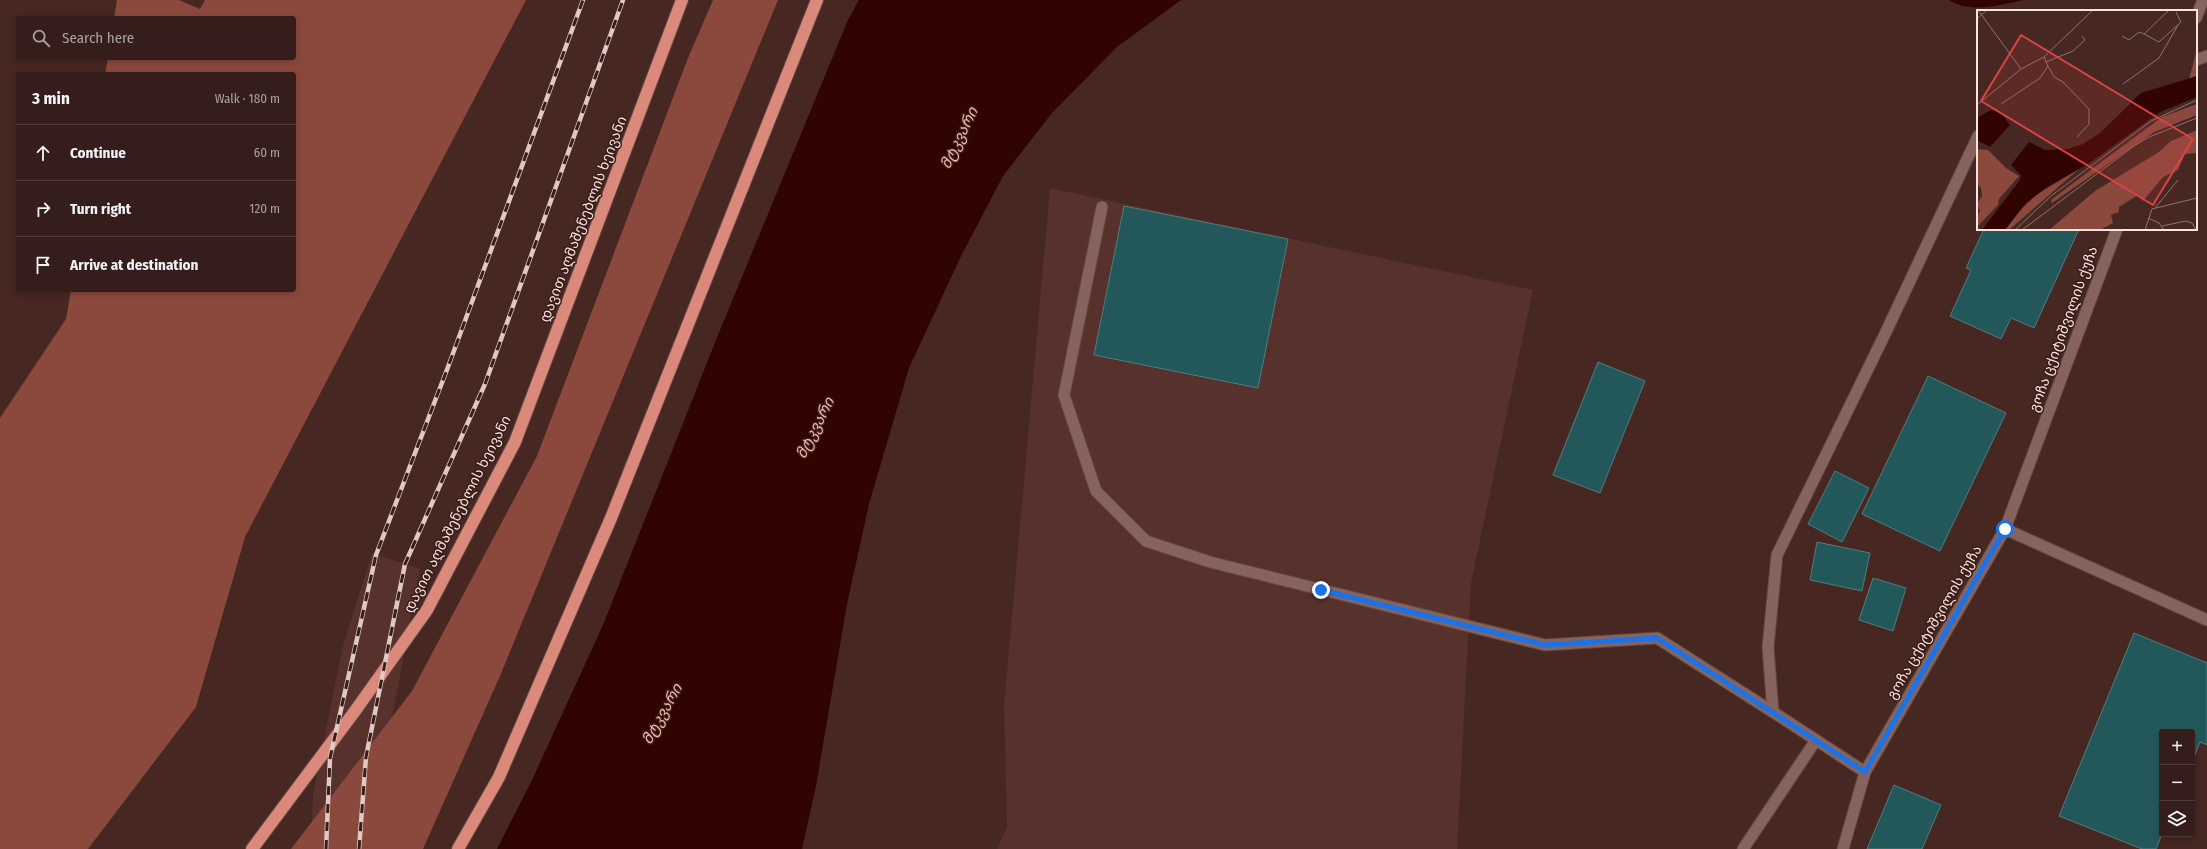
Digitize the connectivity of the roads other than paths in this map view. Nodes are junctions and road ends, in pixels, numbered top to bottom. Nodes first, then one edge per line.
1 (682, 0) edge
2 (816, 0) edge
3 (2203, 0) edge
4 (2197, 15) edge
5 (2207, 56) edge
6 (2197, 60) edge
7 (1977, 138) edge
8 (1102, 207) dead end
9 (2117, 230) edge
10 (2005, 529) junction
11 (2207, 620) edge
12 (1773, 712) junction
13 (1816, 740) junction
14 (1865, 772) junction
15 (252, 849) edge
16 (458, 849) edge
17 (1743, 849) edge
18 (1844, 849) edge

1 - 15 highway, დავით აღმაშენებლის ხეივანი
2 - 16 highway
3 - 4 street
5 - 6 street
7 - 12 street
8 - 12 street
9 - 10 street, გოჩა ცქიტიშვილის ქუჩა
10 - 11 street
10 - 14 street, გოჩა ცქიტიშვილის ქუჩა
12 - 13 street
13 - 14 street
13 - 17 street
14 - 18 street, გოჩა ცქიტიშვილის ქუჩა

